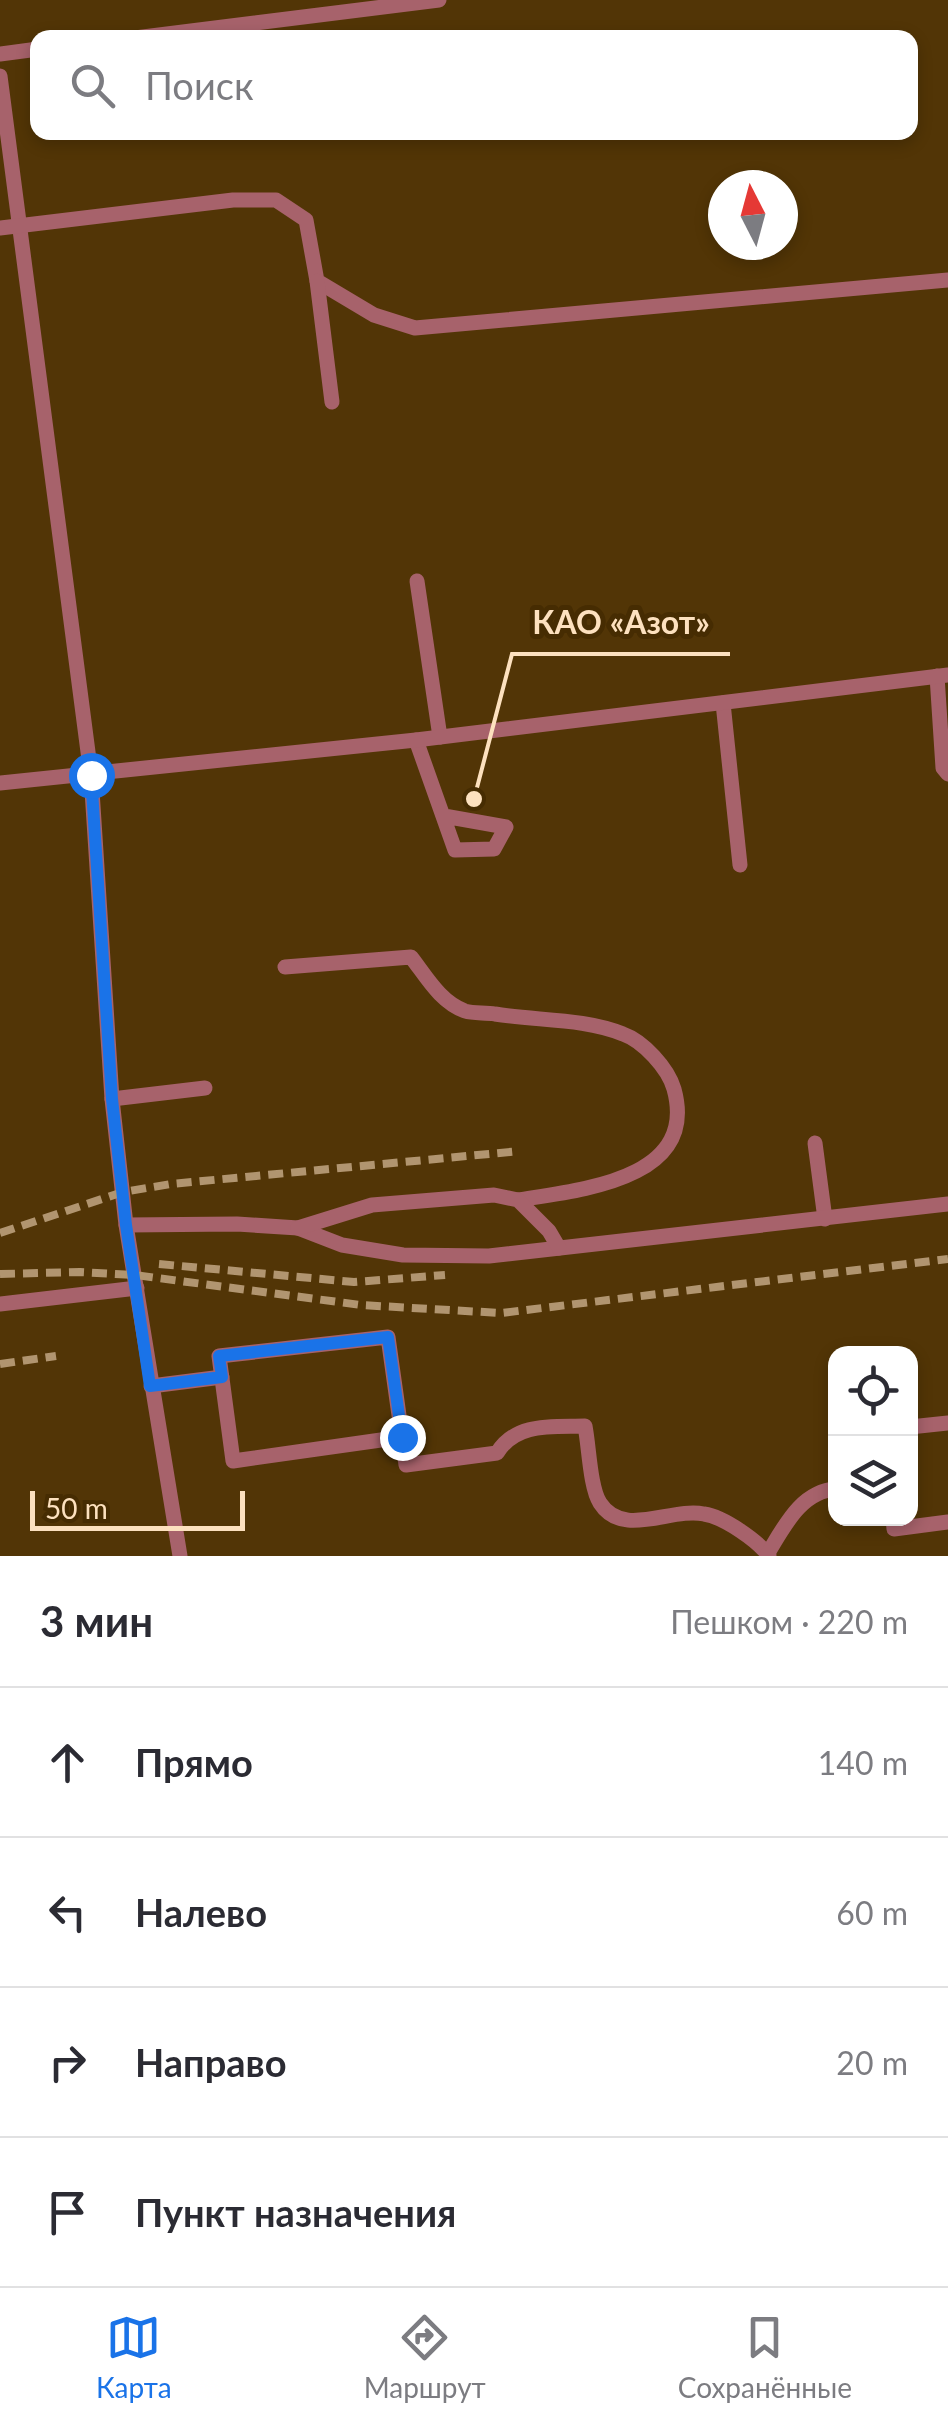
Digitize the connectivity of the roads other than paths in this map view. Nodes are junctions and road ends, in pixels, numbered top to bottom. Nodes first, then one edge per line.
1 (439, 0) edge
2 (199, 30) edge
3 (30, 51) edge
4 (0, 54) edge
5 (0, 76) edge
6 (19, 226) junction
7 (0, 228) edge
8 (948, 280) edge
9 (317, 281) junction
10 (332, 402) dead end
11 (417, 581) dead end
12 (943, 676) edge
13 (723, 703) junction
14 (440, 737) junction
15 (416, 740) junction
16 (948, 774) edge
17 (91, 775) junction
18 (0, 783) edge
19 (444, 816) dead end
20 (740, 865) dead end
21 (285, 967) dead end
22 (205, 1088) dead end
23 (112, 1099) junction
24 (815, 1143) dead end
25 (518, 1200) junction
26 (948, 1204) edge
27 (824, 1220) junction
28 (126, 1225) junction
29 (298, 1228) junction
30 (559, 1248) junction
31 (137, 1288) junction
32 (0, 1304) edge
33 (222, 1377) junction
34 (150, 1386) junction
35 (948, 1423) edge
36 (918, 1426) edge
37 (402, 1437) junction
38 (828, 1490) edge
39 (948, 1522) edge
40 (894, 1526) edge
41 (917, 1526) edge
42 (918, 1526) edge
43 (769, 1555) edge
44 (180, 1556) edge

1 - 2 lane
3 - 4 lane
5 - 6 lane
6 - 7 lane
6 - 9 lane
6 - 17 lane
8 - 9 lane
9 - 10 lane
11 - 14 lane
12 - 13 lane
12 - 16 lane
13 - 14 lane
13 - 20 lane
14 - 15 lane
15 - 17 lane
15 - 19 lane
17 - 18 lane
17 - 23 lane
21 - 25 lane
22 - 23 lane
23 - 28 lane
24 - 27 lane
25 - 29 lane
25 - 30 lane
26 - 27 lane
27 - 30 lane
28 - 29 lane
28 - 31 lane
29 - 30 lane
31 - 32 lane
31 - 34 lane
33 - 34 lane
33 - 37 lane
33 - 37 lane
34 - 44 lane
35 - 36 lane
37 - 43 lane
38 - 43 lane
39 - 42 lane
40 - 41 lane

